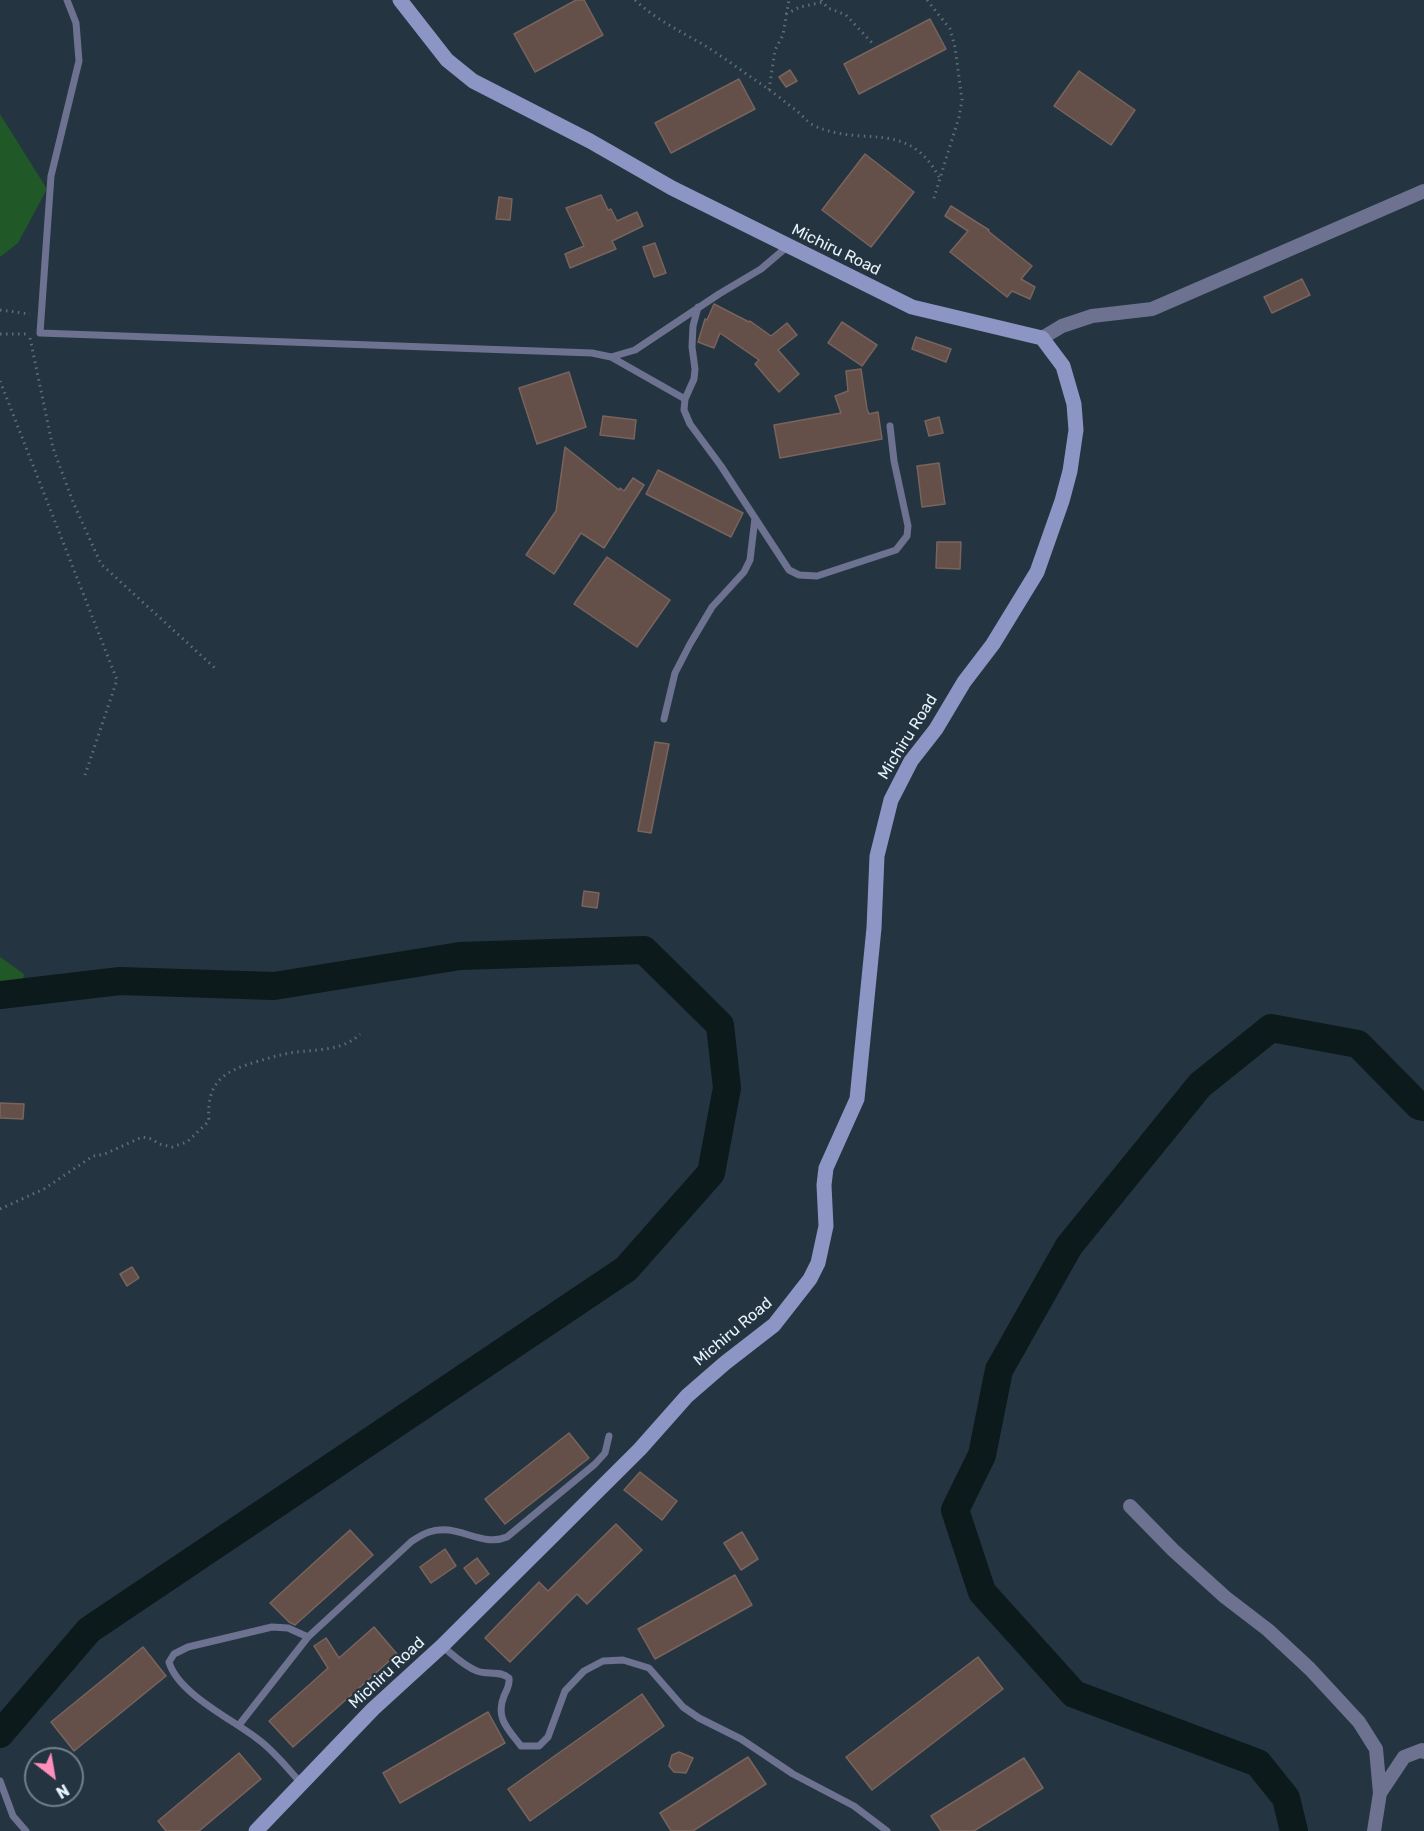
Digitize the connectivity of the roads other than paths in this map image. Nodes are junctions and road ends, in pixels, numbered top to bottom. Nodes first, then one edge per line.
1 (67, 0) edge
2 (400, 0) edge
3 (1424, 191) edge
4 (788, 246) junction
5 (698, 307) junction
6 (1042, 338) junction
7 (611, 357) junction
8 (685, 399) junction
9 (890, 426) dead end
10 (755, 518) junction
11 (664, 719) dead end
12 (609, 1436) dead end
13 (1130, 1506) dead end
14 (308, 1637) junction
15 (442, 1646) junction
16 (239, 1725) junction
17 (1424, 1752) edge
18 (0, 1781) edge
19 (301, 1783) junction
20 (1380, 1793) junction
21 (26, 1831) edge
22 (256, 1831) edge
23 (886, 1831) edge
24 (1374, 1831) edge

1 - 7 lane
2 - 4 street, Michiru Road
3 - 6 street
4 - 5 lane
4 - 6 street, Michiru Road
5 - 7 lane
5 - 8 lane
6 - 15 street, Michiru Road
7 - 8 lane
8 - 10 lane
9 - 10 lane
10 - 11 lane
12 - 14 lane
13 - 20 street
14 - 16 lane
14 - 16 lane
15 - 19 street, Michiru Road
15 - 23 lane
16 - 19 lane
17 - 20 street
18 - 21 lane
19 - 22 street, Michiru Road
20 - 24 street

